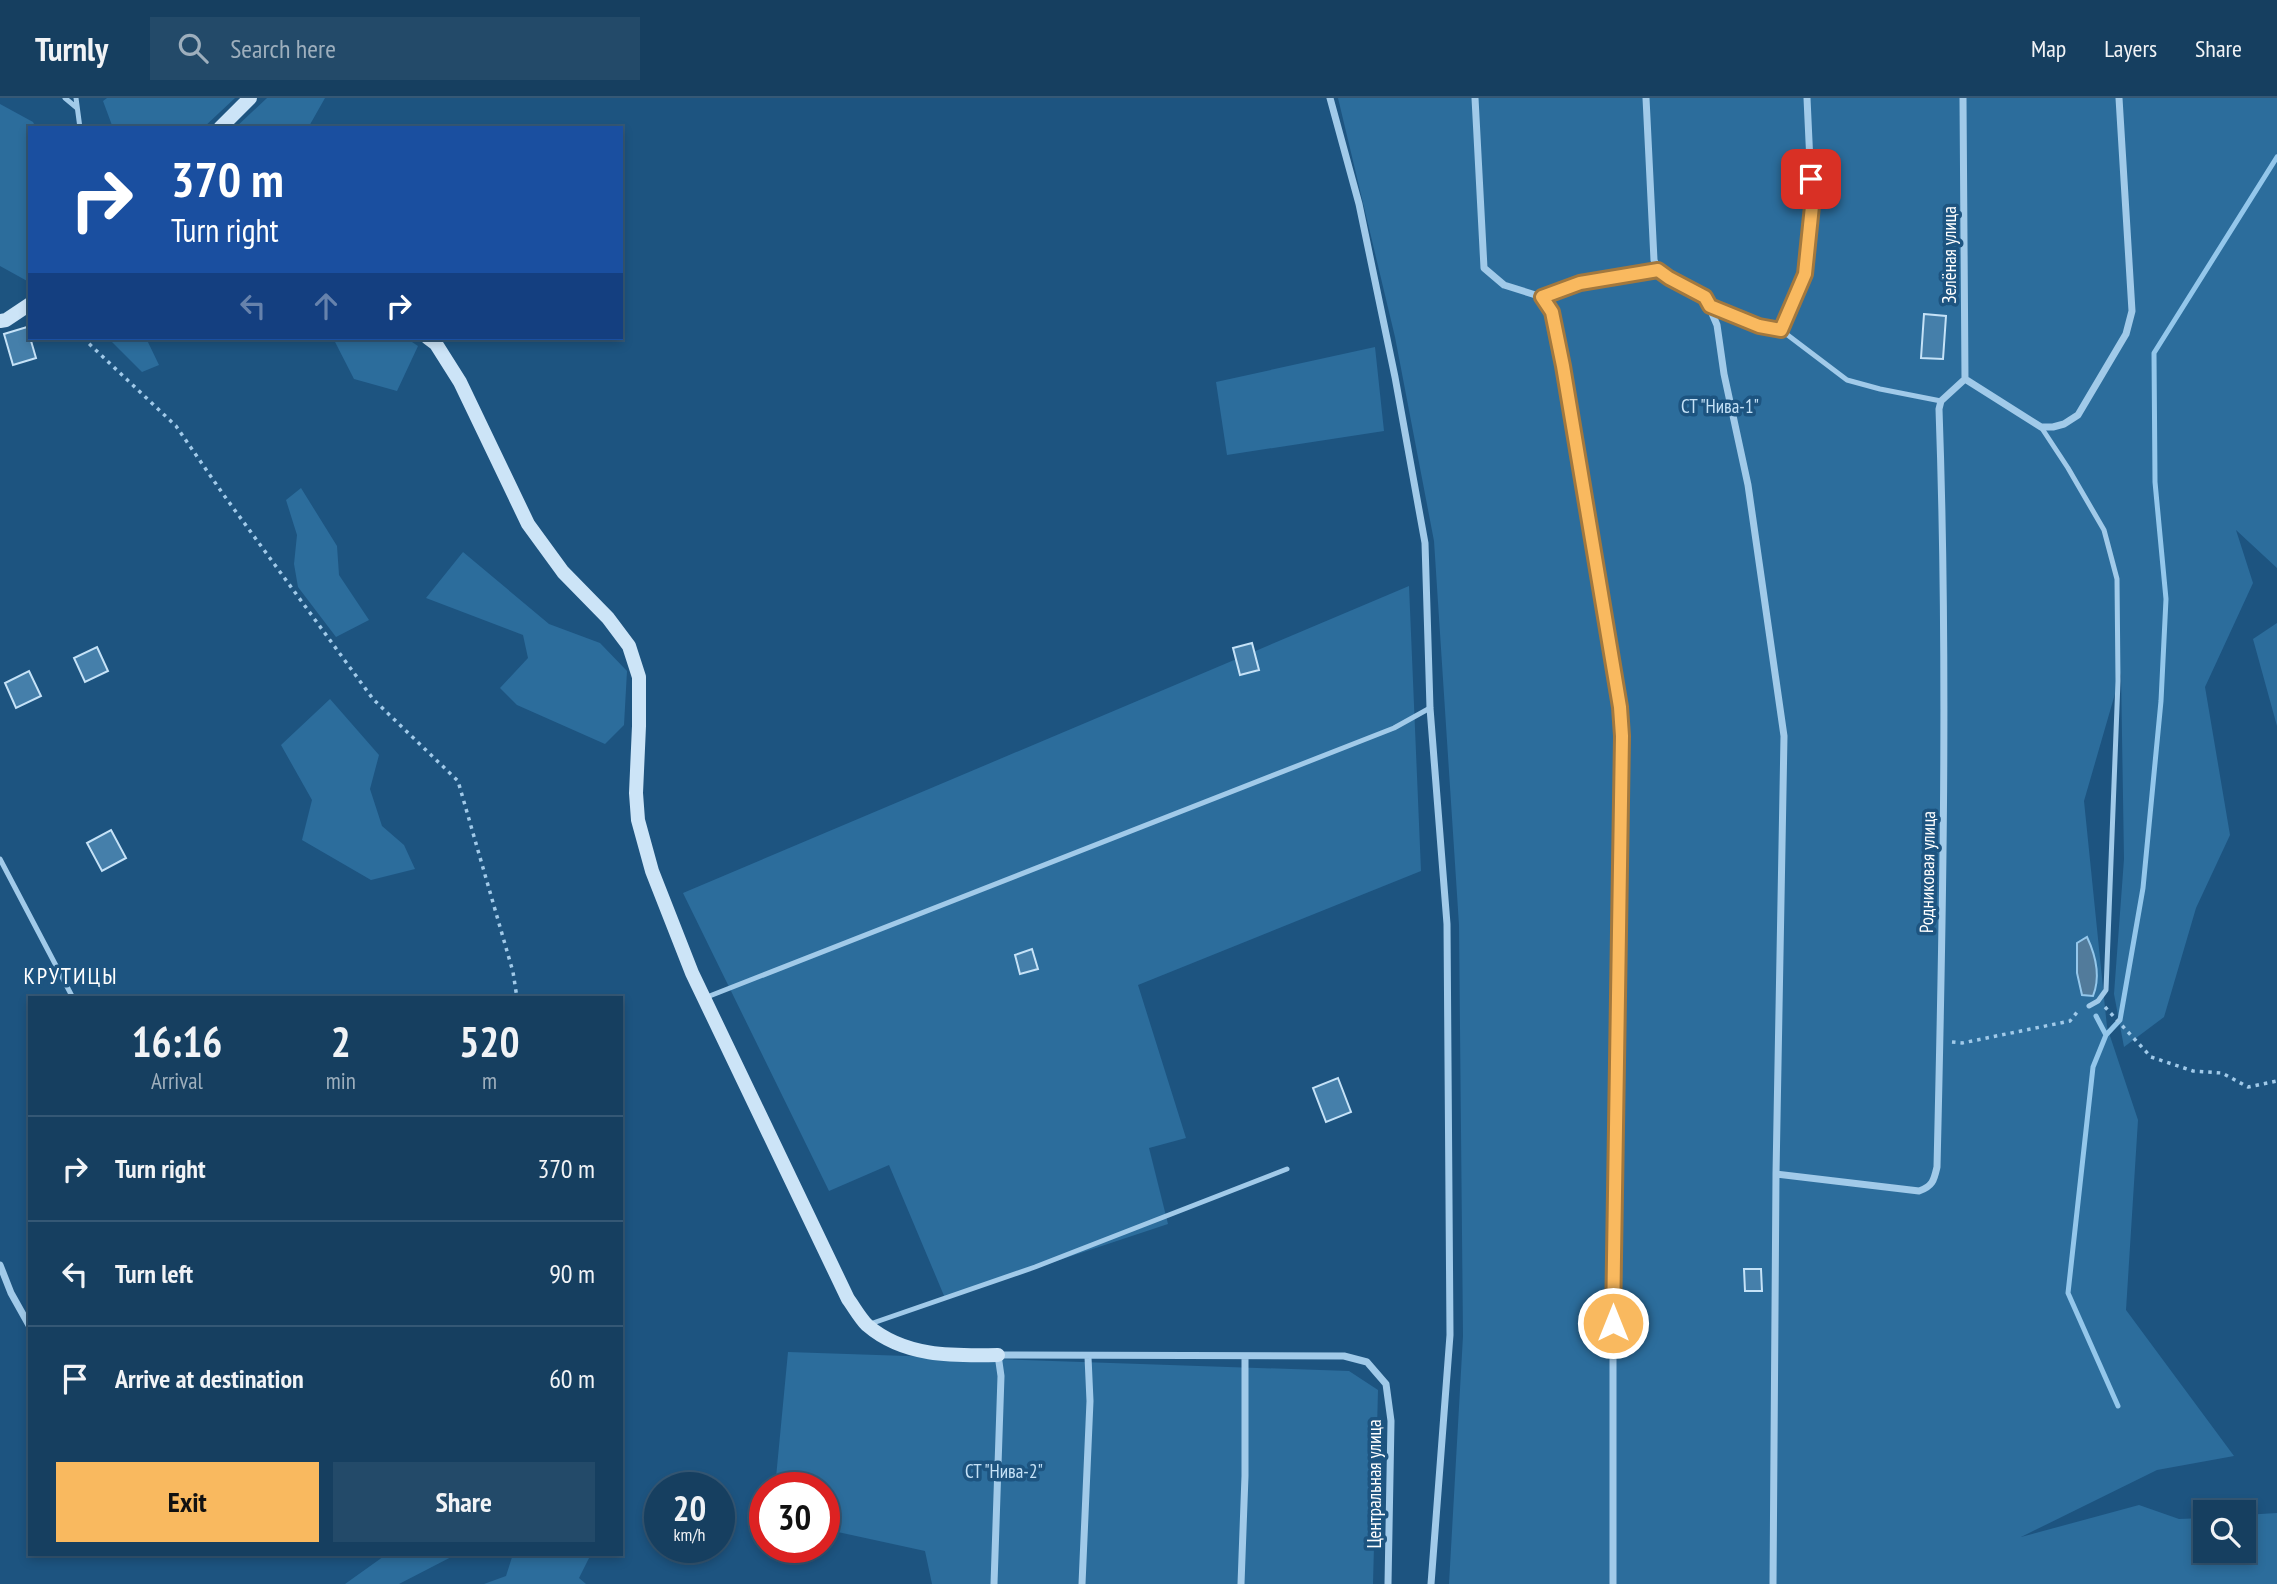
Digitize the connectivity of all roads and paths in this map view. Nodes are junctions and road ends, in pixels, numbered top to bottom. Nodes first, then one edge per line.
1 (65, 98) edge
2 (76, 98) edge
3 (250, 98) edge
4 (1330, 98) edge
5 (1475, 98) edge
6 (1646, 98) edge
7 (1807, 98) edge
8 (1962, 98) edge
9 (2119, 98) edge
10 (77, 107) junction
11 (80, 126) edge
12 (222, 126) edge
13 (1658, 270) junction
14 (1542, 297) junction
15 (28, 305) edge
16 (1710, 306) junction
17 (0, 321) edge
18 (1781, 330) junction
19 (85, 340) edge
20 (431, 340) edge
21 (1965, 379) junction
22 (1941, 401) junction
23 (2041, 427) junction
24 (1430, 708) junction
25 (0, 859) edge
26 (72, 996) edge
27 (517, 996) edge
28 (704, 999) junction
29 (2089, 1006) dead end
30 (2112, 1013) dead end
31 (2070, 1021) dead end
32 (1962, 1043) dead end
33 (2277, 1081) edge
34 (1287, 1170) dead end
35 (1776, 1174) junction
36 (0, 1265) edge
37 (28, 1323) edge
38 (867, 1325) junction
39 (998, 1355) junction
40 (1088, 1356) junction
41 (1245, 1357) junction
42 (994, 1584) edge
43 (1082, 1584) edge
44 (1241, 1584) edge
45 (1388, 1584) edge
46 (1431, 1584) edge
47 (1613, 1584) edge
48 (1773, 1584) edge

1 - 10 lane
2 - 10 lane
3 - 12 street
4 - 24 street
5 - 14 street
6 - 13 street
7 - 18 street
8 - 21 street, Зелёная улица
9 - 23 street
10 - 11 lane
13 - 14 lane
13 - 16 street
14 - 47 street
15 - 17 street
16 - 18 street
16 - 35 street
18 - 22 lane
19 - 27 path
20 - 28 street
21 - 22 street
21 - 23 street
22 - 35 street, Родниковая улица
23 - 29 lane
24 - 28 lane
24 - 46 street
25 - 26 lane
28 - 38 street
30 - 33 path
31 - 32 path
34 - 38 lane
35 - 48 street
36 - 37 street
38 - 39 street
39 - 40 street
39 - 42 street
40 - 41 street
40 - 43 street
41 - 44 street
41 - 45 street, Центральная улица

